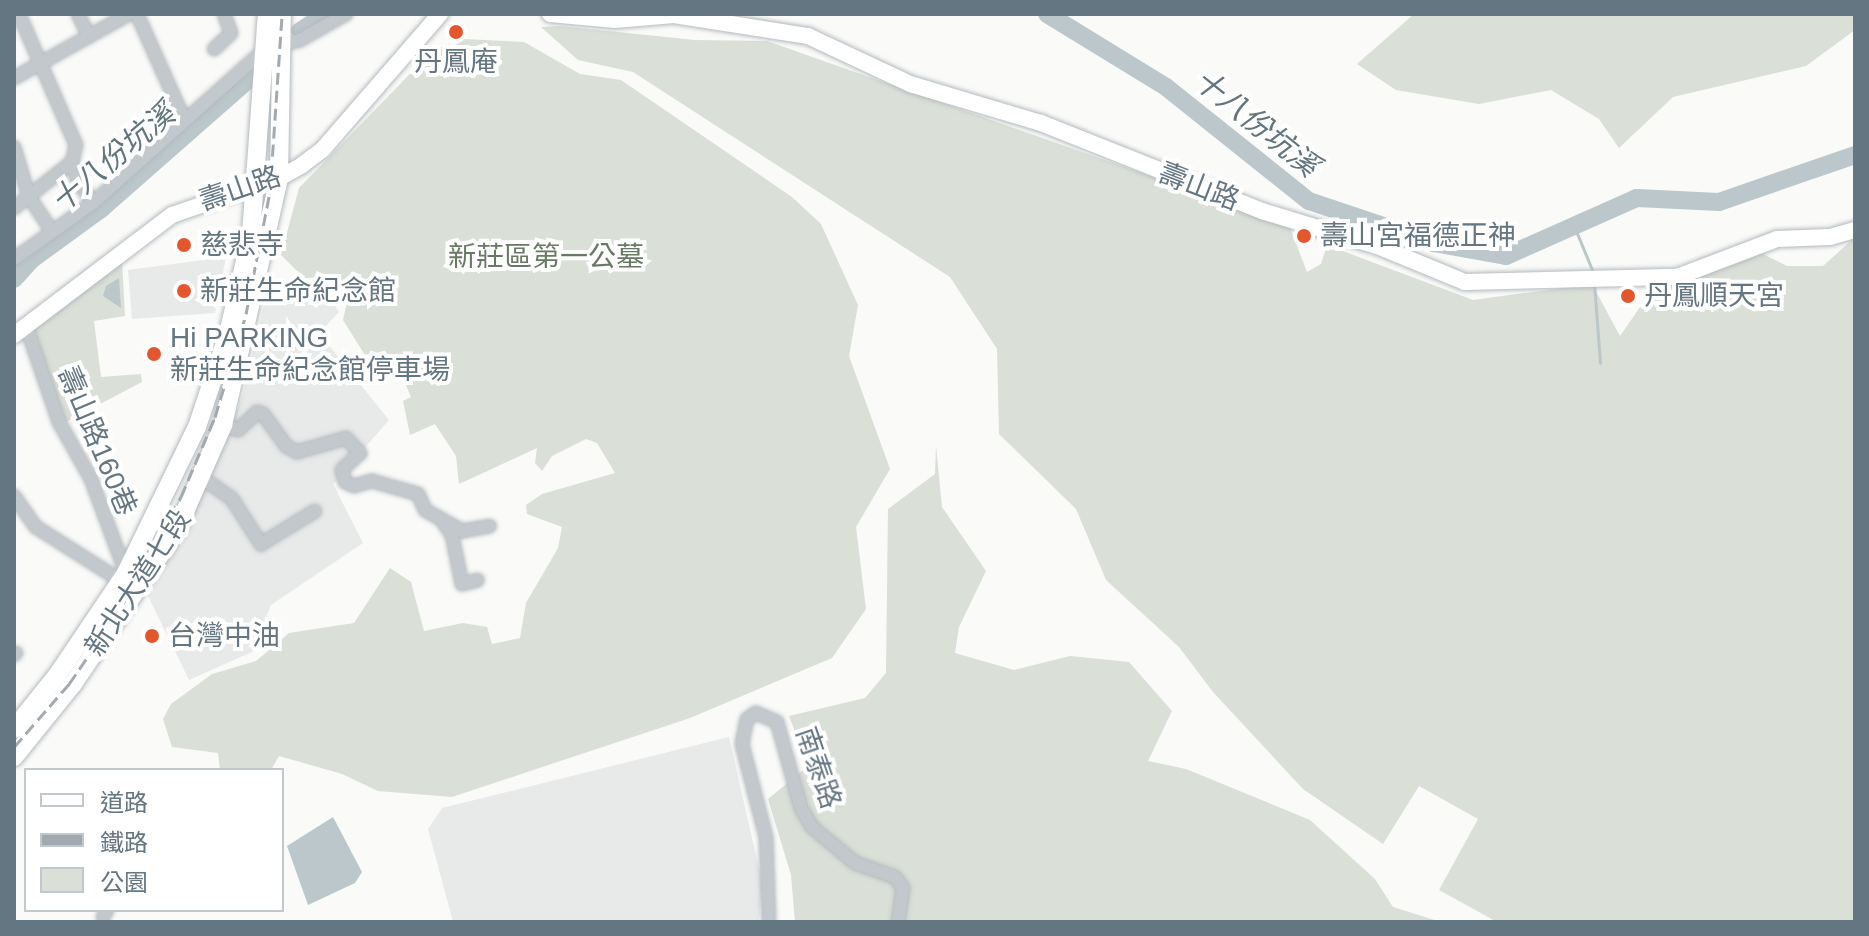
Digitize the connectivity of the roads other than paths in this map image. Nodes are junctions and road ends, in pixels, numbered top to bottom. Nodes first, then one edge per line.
1 (19, 14) edge
2 (78, 14) edge
3 (129, 14) edge
4 (137, 14) edge
5 (224, 14) edge
6 (267, 14) edge
7 (346, 14) edge
8 (440, 14) edge
9 (550, 14) edge
10 (282, 23) edge
11 (89, 37) junction
12 (214, 49) dead end
13 (265, 49) junction
14 (41, 63) junction
15 (14, 78) edge
16 (184, 119) junction
17 (14, 147) edge
18 (72, 162) junction
19 (279, 178) junction
20 (257, 184) junction
21 (29, 197) junction
22 (93, 203) junction
23 (14, 208) edge
24 (51, 230) junction
25 (1855, 230) edge
26 (14, 259) edge
27 (20, 331) edge
28 (223, 425) junction
29 (201, 477) junction
30 (14, 496) edge
31 (315, 511) dead end
32 (441, 520) junction
33 (490, 526) dead end
34 (124, 577) junction
35 (478, 580) dead end
36 (14, 729) edge
37 (14, 757) edge
38 (769, 922) edge
39 (898, 922) edge

1 - 14 street
2 - 11 street
3 - 11 street
4 - 16 street
5 - 12 street
6 - 13 main road, 新北大道七段
7 - 10 street
8 - 19 street, 壽山路
9 - 25 street, 壽山路
10 - 19 main road, 新北大道七段
11 - 14 street
13 - 16 street
13 - 20 main road, 新北大道七段
14 - 15 street
14 - 18 street
16 - 22 street
17 - 21 street
18 - 21 street
18 - 22 street
19 - 20 street, 壽山路
19 - 28 main road, 新北大道七段
20 - 27 street, 壽山路
20 - 34 main road, 新北大道七段
21 - 23 street
21 - 24 street
22 - 24 street
24 - 26 street
27 - 34 street, 壽山路160巷
28 - 29 main road, 新北大道七段
28 - 32 street
29 - 31 street
29 - 37 main road, 新北大道七段
30 - 34 street
32 - 33 street
32 - 35 street
34 - 36 main road, 新北大道七段
38 - 39 street, 南泰路

